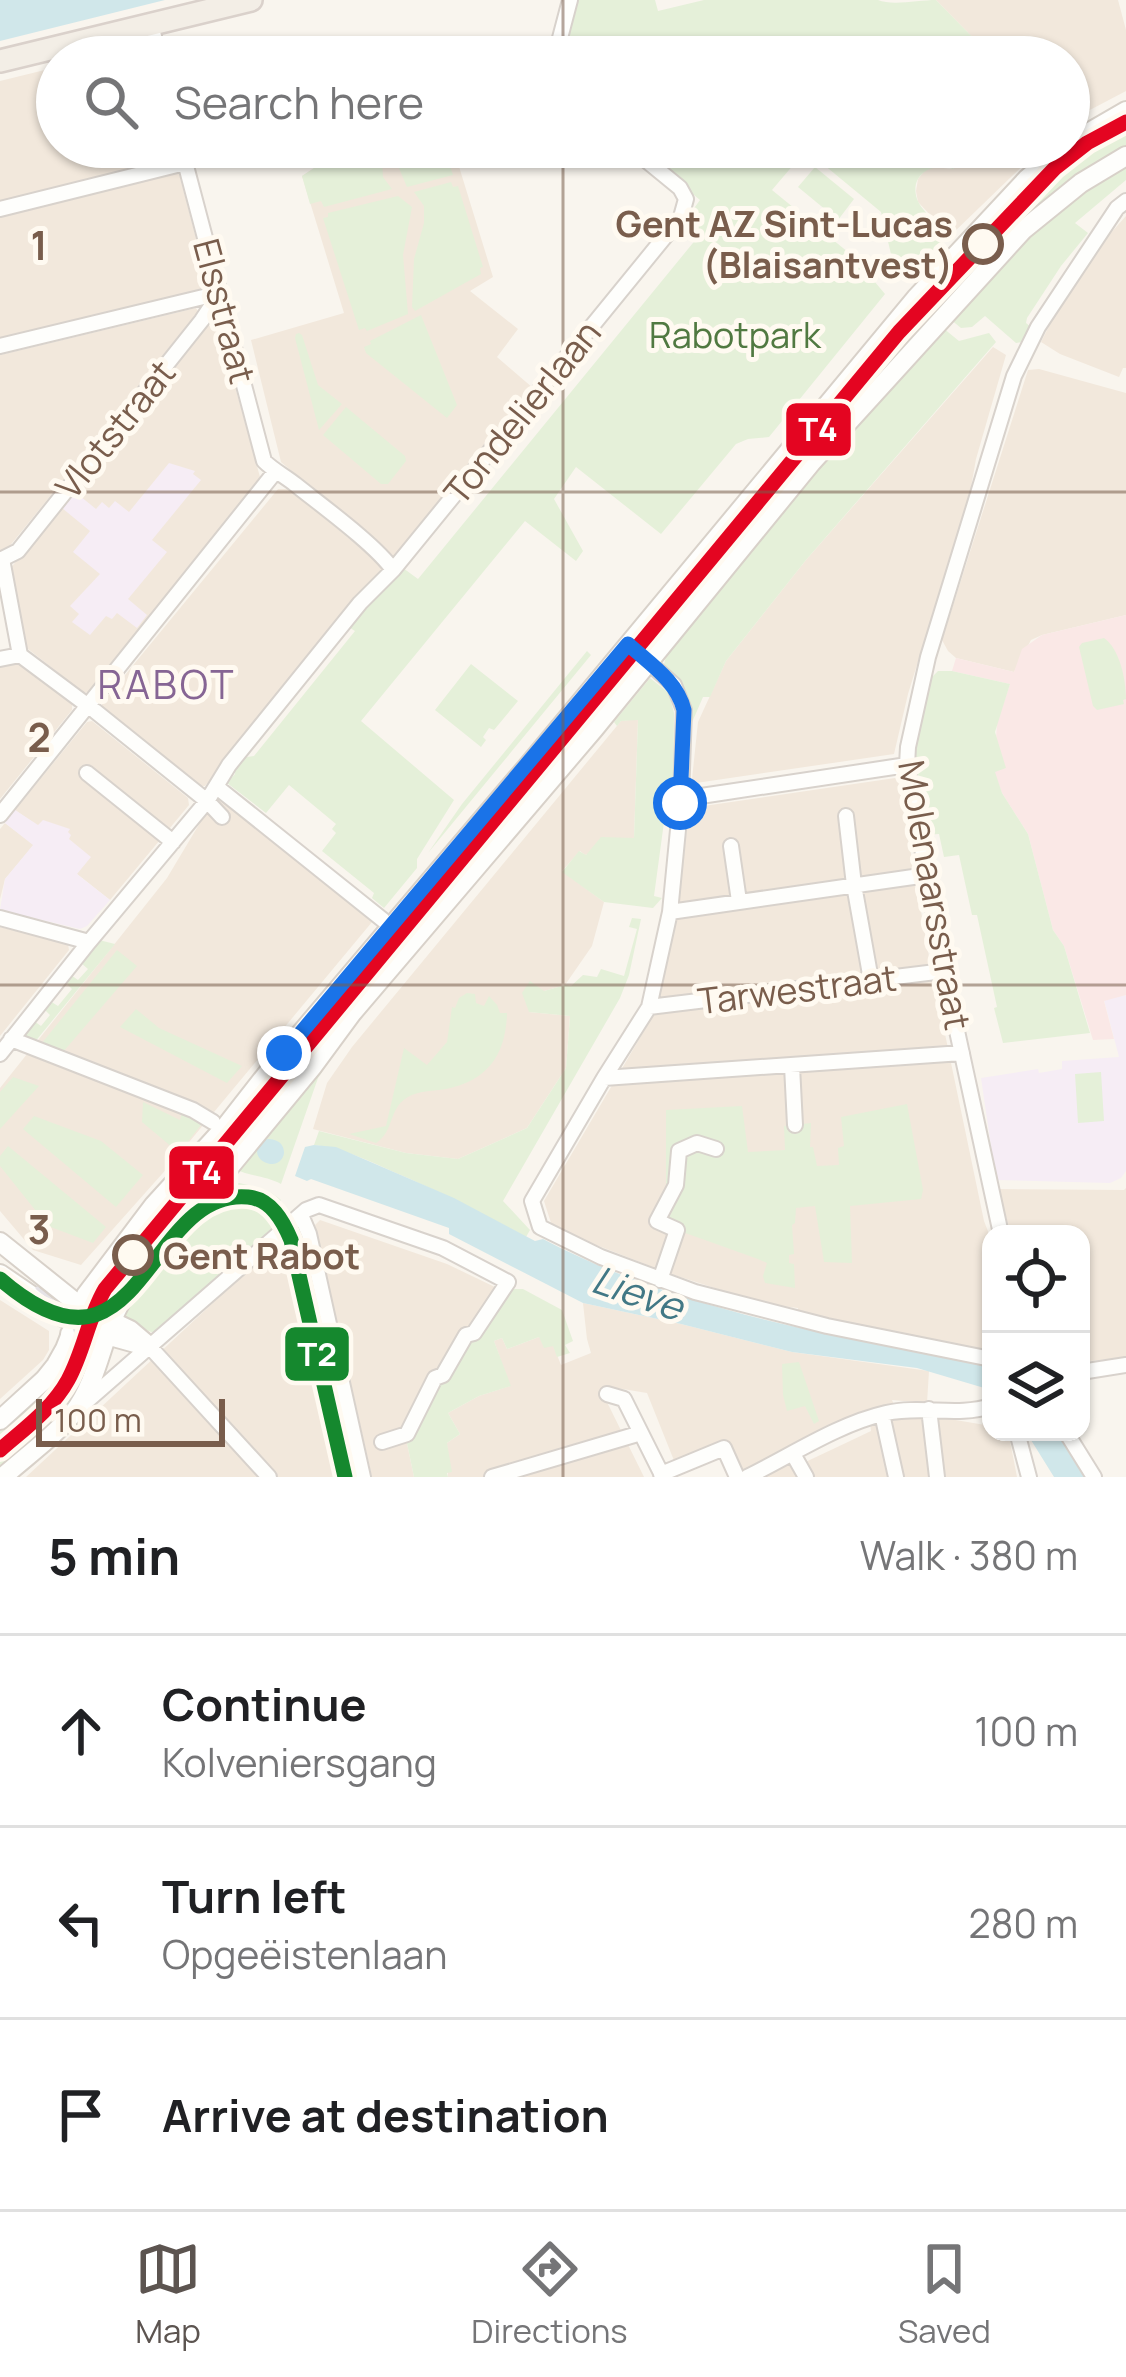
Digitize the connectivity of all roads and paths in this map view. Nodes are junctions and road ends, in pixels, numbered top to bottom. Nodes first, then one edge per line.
1 (250, 0) edge
2 (571, 0) edge
3 (151, 24) junction
4 (102, 36) edge
5 (154, 36) edge
6 (561, 36) edge
7 (36, 52) edge
8 (0, 61) edge
9 (1126, 111) edge
10 (1090, 132) edge
11 (1126, 156) edge
12 (169, 168) edge
13 (186, 168) edge
14 (656, 168) edge
15 (1040, 168) edge
16 (1126, 202) edge
17 (0, 209) edge
18 (937, 275) junction
19 (220, 292) junction
20 (961, 297) junction
21 (0, 346) edge
22 (275, 472) junction
23 (1, 559) edge
24 (393, 570) junction
25 (628, 644) junction
26 (20, 655) junction
27 (0, 659) edge
28 (649, 663) junction
29 (86, 705) junction
30 (907, 765) junction
31 (87, 773) dead end
32 (218, 788) junction
33 (681, 799) junction
34 (207, 801) junction
35 (0, 815) edge
36 (846, 816) dead end
37 (222, 817) dead end
38 (173, 842) junction
39 (731, 846) dead end
40 (926, 875) junction
41 (854, 885) junction
42 (740, 902) junction
43 (670, 912) junction
44 (0, 918) edge
45 (383, 920) dead end
46 (89, 942) junction
47 (944, 971) junction
48 (872, 980) junction
49 (649, 1007) junction
50 (11, 1039) junction
51 (962, 1053) junction
52 (0, 1054) edge
53 (792, 1066) junction
54 (604, 1078) junction
55 (214, 1122) dead end
56 (795, 1125) dead end
57 (716, 1149) dead end
58 (301, 1215) junction
59 (999, 1225) edge
60 (0, 1242) edge
61 (0, 1274) edge
62 (660, 1280) junction
63 (75, 1321) junction
64 (108, 1329) junction
65 (150, 1347) junction
66 (982, 1357) edge
67 (1126, 1366) edge
68 (1090, 1371) edge
69 (607, 1394) dead end
70 (929, 1408) junction
71 (982, 1408) edge
72 (74, 1413) junction
73 (882, 1414) junction
74 (0, 1420) edge
75 (640, 1433) junction
76 (1019, 1441) edge
77 (1072, 1441) edge
78 (382, 1442) dead end
79 (793, 1454) junction
80 (10, 1475) edge
81 (662, 1476) edge
82 (269, 1477) edge
83 (363, 1477) edge
84 (492, 1477) edge
85 (736, 1477) edge
86 (747, 1477) edge
87 (806, 1477) edge
88 (896, 1477) edge
89 (937, 1477) edge
90 (1029, 1477) edge
91 (1094, 1477) edge

1 - 3 main road
2 - 6 street
3 - 4 main road
3 - 5 street
7 - 8 main road
9 - 10 main road
11 - 20 main road
12 - 17 street
13 - 19 street, Elsstraat
14 - 24 street, Tondelierlaan
15 - 18 main road
16 - 30 street, Molenaarsstraat
18 - 20 main road
18 - 25 main road
19 - 21 street
19 - 22 street, Elsstraat
19 - 23 street, Vlotstraat
20 - 28 main road
22 - 24 street
22 - 29 street
23 - 26 street
24 - 32 street, Tondelierlaan
25 - 28 street
25 - 63 main road
26 - 27 street
26 - 29 street
28 - 33 street
28 - 64 main road
29 - 34 street
29 - 35 street
30 - 33 street
30 - 40 street, Molenaarsstraat
31 - 38 street
32 - 34 street, Tondelierlaan
32 - 45 street
33 - 43 street
34 - 37 street
34 - 38 street, Tondelierlaan
36 - 41 street
38 - 46 street, Tondelierlaan
39 - 42 street
40 - 41 street
40 - 47 street, Molenaarsstraat
41 - 42 street
41 - 48 street
42 - 43 street
43 - 49 street
44 - 46 street
46 - 50 street, Tondelierlaan
47 - 48 street, Tarwestraat
47 - 51 street, Molenaarsstraat
48 - 49 street, Tarwestraat
49 - 54 street
50 - 52 street, Tondelierlaan
50 - 55 street
51 - 53 street
51 - 59 street, Molenaarsstraat
53 - 54 street
53 - 56 street
54 - 62 street
57 - 62 street
58 - 65 street
58 - 78 street
58 - 83 street
60 - 63 main road
61 - 63 main road
62 - 66 street
63 - 64 main road
63 - 64 main road
63 - 74 main road
64 - 65 main road
64 - 72 main road
65 - 72 street
65 - 82 street
67 - 68 street
69 - 75 street
70 - 71 street
70 - 73 street
70 - 89 street
72 - 80 main road
73 - 79 street
73 - 88 street
75 - 81 street
75 - 84 street
76 - 90 street
77 - 91 street
79 - 86 street
79 - 87 street
81 - 85 street

